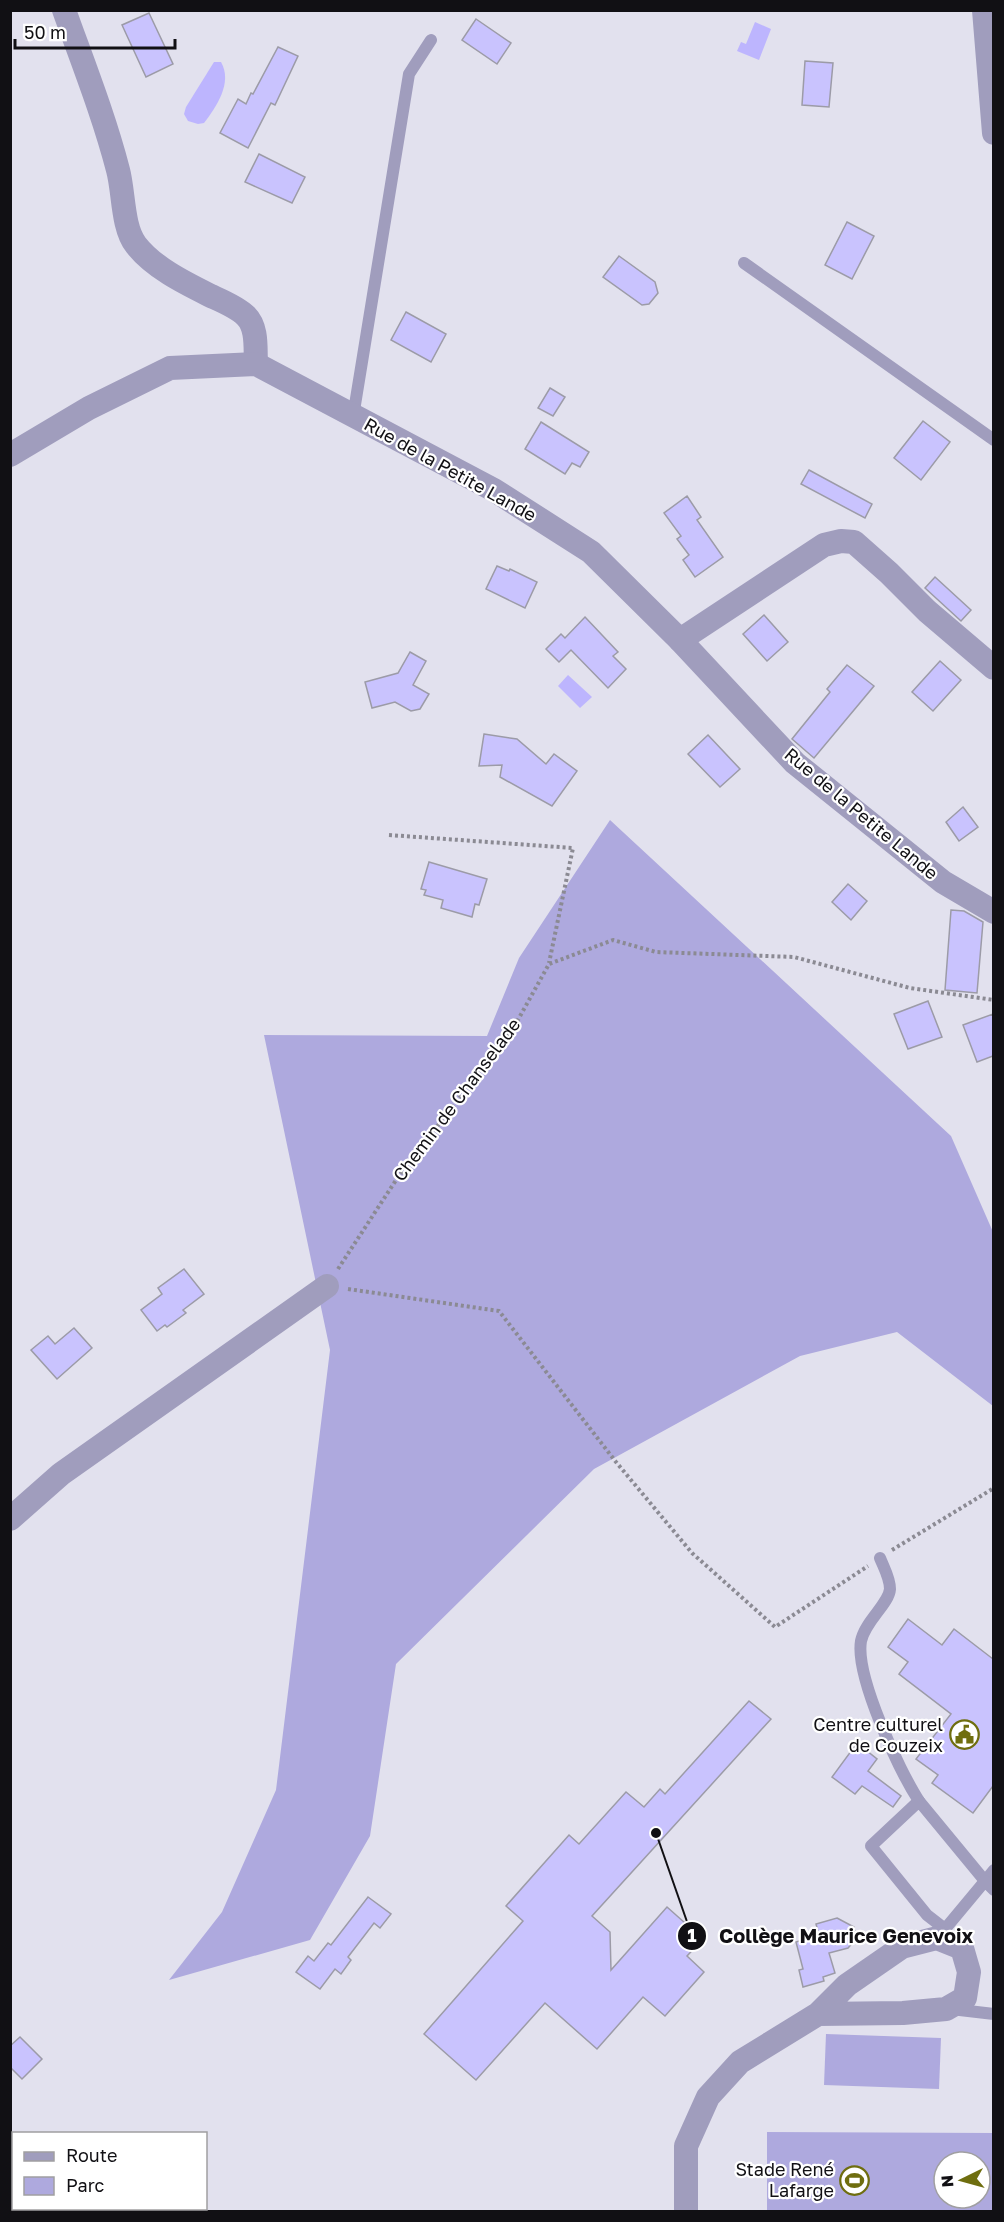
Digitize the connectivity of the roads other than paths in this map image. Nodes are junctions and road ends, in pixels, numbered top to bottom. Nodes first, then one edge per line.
1 (64, 10) edge
2 (984, 10) edge
3 (431, 40) dead end
4 (993, 133) edge
5 (744, 263) dead end
6 (256, 364) junction
7 (352, 417) junction
8 (993, 440) edge
9 (10, 455) edge
10 (680, 640) junction
11 (993, 668) edge
12 (993, 912) edge
13 (327, 1286) road end
14 (10, 1519) edge
15 (880, 1558) road end
16 (919, 1801) junction
17 (993, 1870) edge
18 (989, 1886) edge
19 (941, 1933) junction
20 (946, 2009) junction
21 (818, 2014) junction
22 (993, 2014) edge
23 (686, 2211) edge

1 - 6 street
2 - 4 street
3 - 7 lane
5 - 8 lane
6 - 7 street, Rue de la Petite Lande
6 - 9 street
7 - 10 street, Rue de la Petite Lande
10 - 11 street
10 - 12 street, Rue de la Petite Lande
13 - 14 street
15 - 16 lane
16 - 18 lane
16 - 19 lane
17 - 18 lane
18 - 19 lane
19 - 20 street
19 - 21 street
20 - 21 street
20 - 22 lane
21 - 23 street

